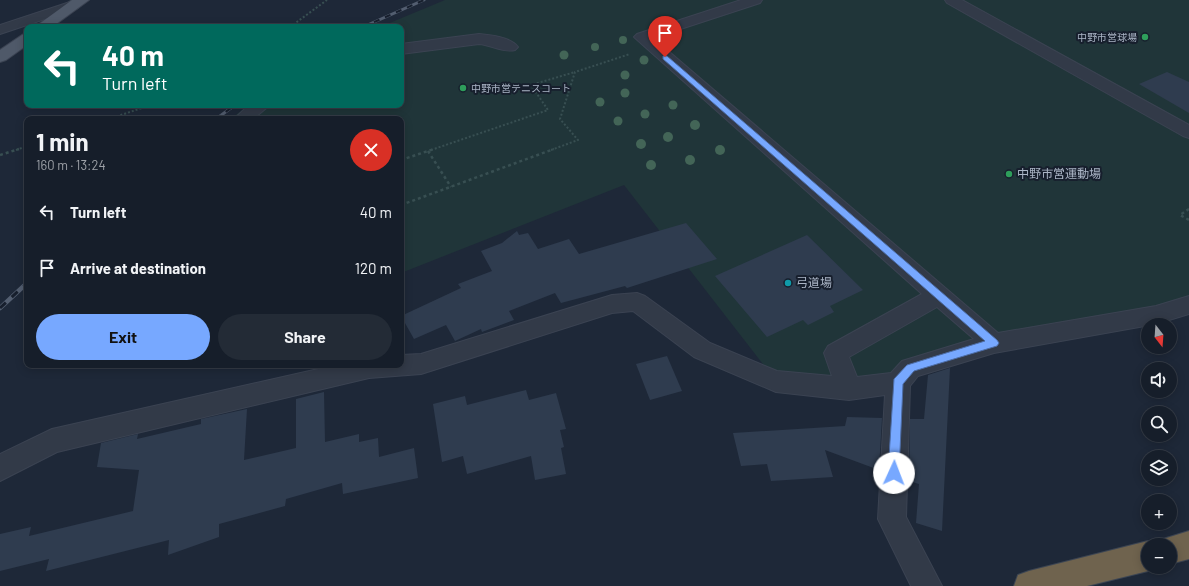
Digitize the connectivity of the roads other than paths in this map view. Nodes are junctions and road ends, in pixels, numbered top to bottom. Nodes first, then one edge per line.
1 (755, 0) edge
2 (958, 2) edge
3 (78, 3) edge
4 (46, 24) edge
5 (0, 30) edge
6 (24, 40) edge
7 (510, 47) dead end
8 (404, 49) edge
9 (0, 57) edge
10 (256, 108) edge
11 (246, 116) edge
12 (1189, 132) edge
13 (939, 295) junction
14 (1189, 305) edge
15 (994, 343) junction
16 (404, 365) edge
17 (364, 368) edge
18 (898, 383) junction
19 (849, 390) junction
20 (0, 468) edge
21 (1189, 545) edge
22 (1177, 548) edge
23 (1141, 558) edge
24 (927, 586) edge
25 (1029, 586) edge

1 - 13 street
2 - 12 street
3 - 4 main road
3 - 5 street
6 - 9 main road
7 - 8 street
10 - 11 street
13 - 15 street
13 - 19 street
14 - 15 street
15 - 18 street
16 - 19 street
17 - 20 street
18 - 19 street
18 - 24 street
21 - 22 highway
23 - 25 highway

